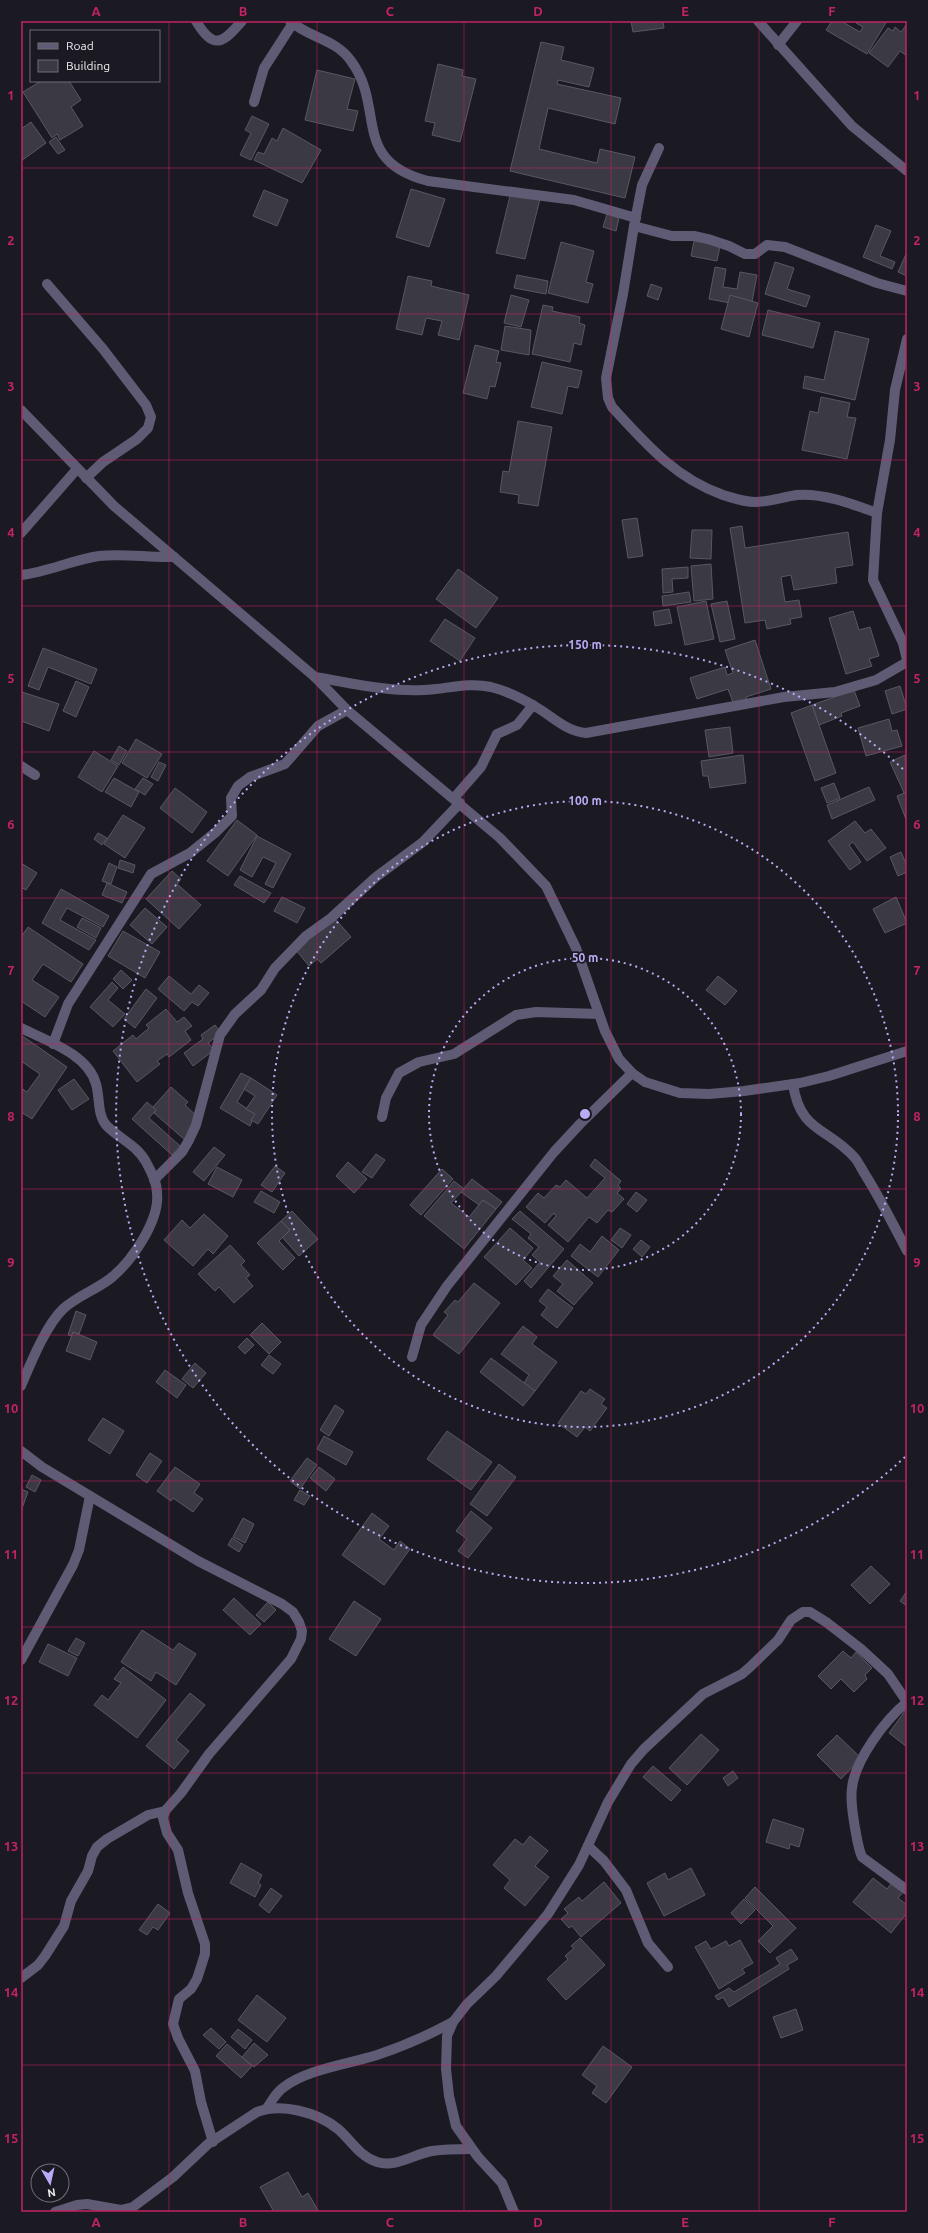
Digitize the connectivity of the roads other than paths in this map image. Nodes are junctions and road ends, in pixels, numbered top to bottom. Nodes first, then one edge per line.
1 (196, 21) edge
2 (242, 21) edge
3 (758, 21) edge
4 (796, 21) edge
5 (292, 22) edge
6 (778, 45) junction
7 (254, 102) dead end
8 (659, 148) dead end
9 (907, 171) edge
10 (635, 222) junction
11 (47, 284) dead end
12 (907, 291) edge
13 (907, 342) edge
14 (21, 410) edge
15 (77, 469) junction
16 (86, 478) junction
17 (877, 513) junction
18 (21, 533) edge
19 (174, 557) junction
20 (21, 575) edge
21 (907, 661) edge
22 (315, 677) junction
23 (533, 705) junction
24 (347, 710) junction
25 (21, 766) edge
26 (35, 775) dead end
27 (457, 801) junction
28 (599, 1014) junction
29 (21, 1028) edge
30 (53, 1044) junction
31 (907, 1051) edge
32 (632, 1073) junction
33 (793, 1084) junction
34 (382, 1117) dead end
35 (154, 1180) junction
36 (907, 1251) edge
37 (412, 1357) dead end
38 (21, 1386) edge
39 (21, 1451) edge
40 (90, 1496) junction
41 (21, 1660) edge
42 (907, 1702) edge
43 (165, 1811) junction
44 (588, 1846) junction
45 (907, 1890) edge
46 (668, 1967) dead end
47 (21, 1978) edge
48 (453, 2022) junction
49 (267, 2108) junction
50 (212, 2142) junction
51 (472, 2149) junction
52 (55, 2212) edge
53 (514, 2212) edge

1 - 2 street
3 - 6 street
4 - 6 street
5 - 7 street
5 - 10 street
6 - 9 street
8 - 10 street
10 - 12 street
10 - 17 street
11 - 16 street
13 - 17 street
14 - 15 street
15 - 16 street
15 - 18 street
16 - 19 street
17 - 21 street
19 - 20 street
19 - 22 street
21 - 23 street
22 - 23 street
22 - 24 street
23 - 27 street
24 - 27 street
24 - 30 street
25 - 26 street
27 - 28 street
27 - 35 street
28 - 32 street
28 - 34 street
29 - 30 street
30 - 35 street
31 - 33 street
32 - 33 street
32 - 37 street
33 - 36 street
35 - 38 street
39 - 40 street
40 - 41 street
40 - 43 street
42 - 44 street
42 - 45 street
43 - 47 street
43 - 50 street
44 - 46 street
44 - 48 street
48 - 49 street
48 - 51 street
49 - 50 street
49 - 51 street
50 - 52 street
51 - 53 street

